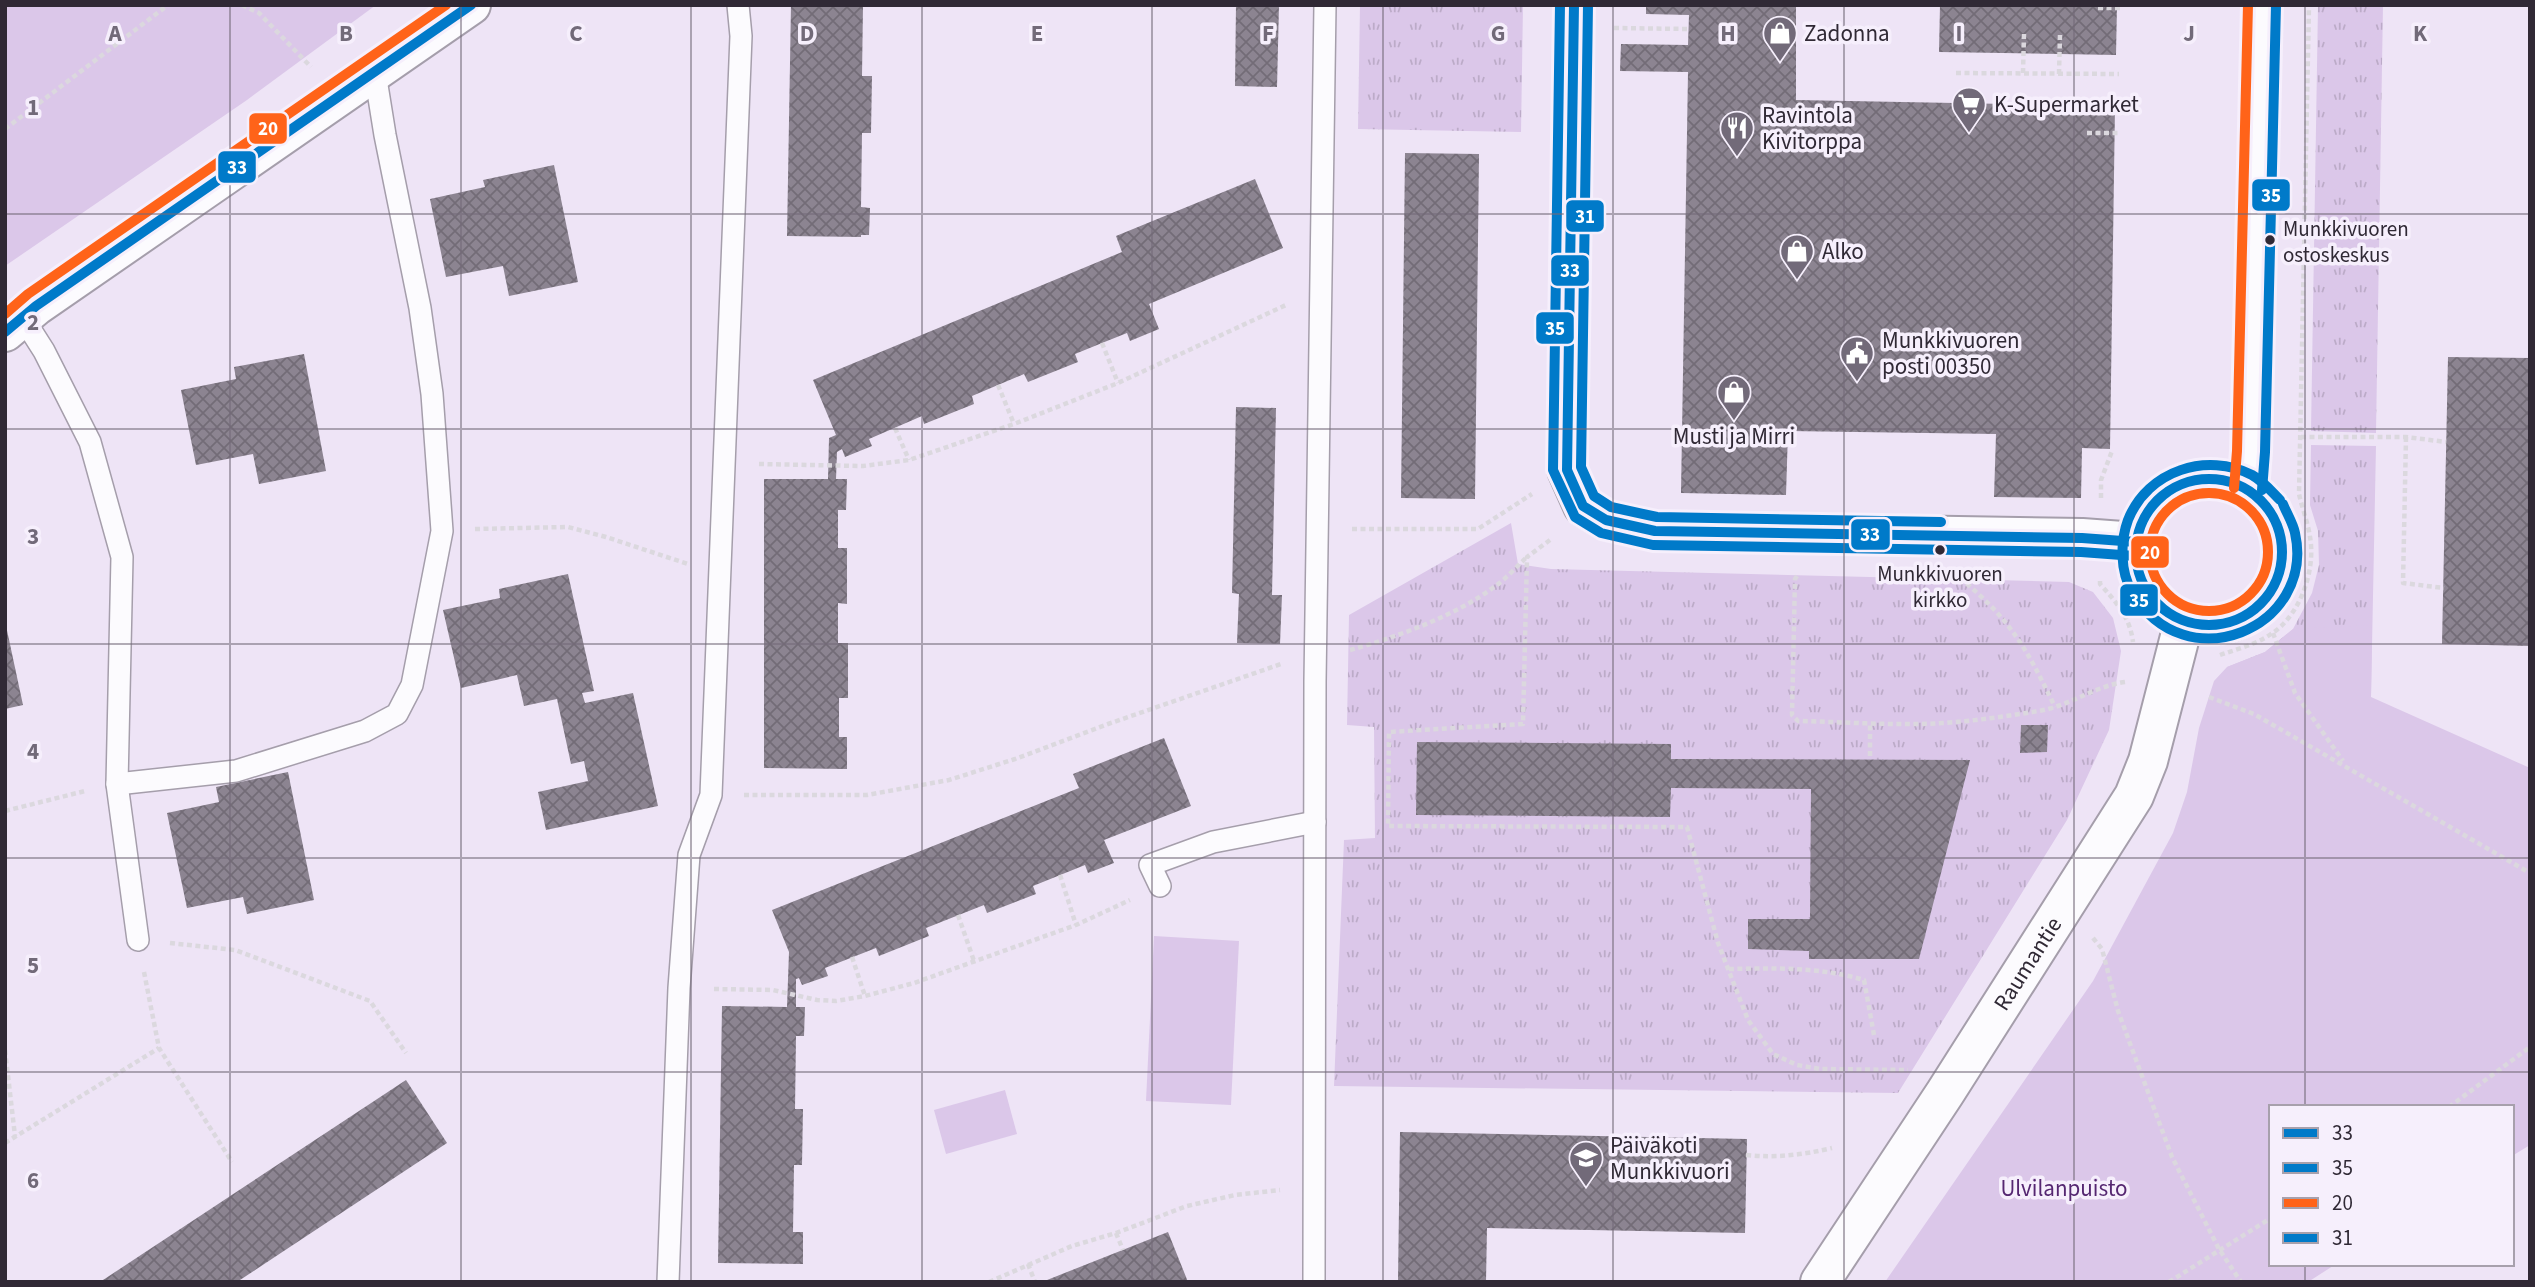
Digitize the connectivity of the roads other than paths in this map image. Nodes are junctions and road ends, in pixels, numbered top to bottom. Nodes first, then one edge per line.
1 (471, 5) edge
2 (738, 5) edge
3 (1325, 5) edge
4 (1574, 5) edge
5 (2262, 5) edge
6 (375, 73) junction
7 (14, 325) edge
8 (2248, 489) junction
9 (2136, 542) junction
10 (2184, 621) junction
11 (117, 784) junction
12 (1315, 822) junction
13 (1160, 886) road end
14 (138, 940) road end
15 (668, 1282) edge
16 (1314, 1282) edge
17 (1820, 1282) edge

1 - 6 street
2 - 15 lane
3 - 12 lane
4 - 9 street
5 - 8 street
6 - 7 street
6 - 11 lane
7 - 11 lane
8 - 9 street
8 - 10 street
9 - 10 street
10 - 17 street, Raumantie
11 - 14 lane
12 - 13 lane
12 - 16 lane

